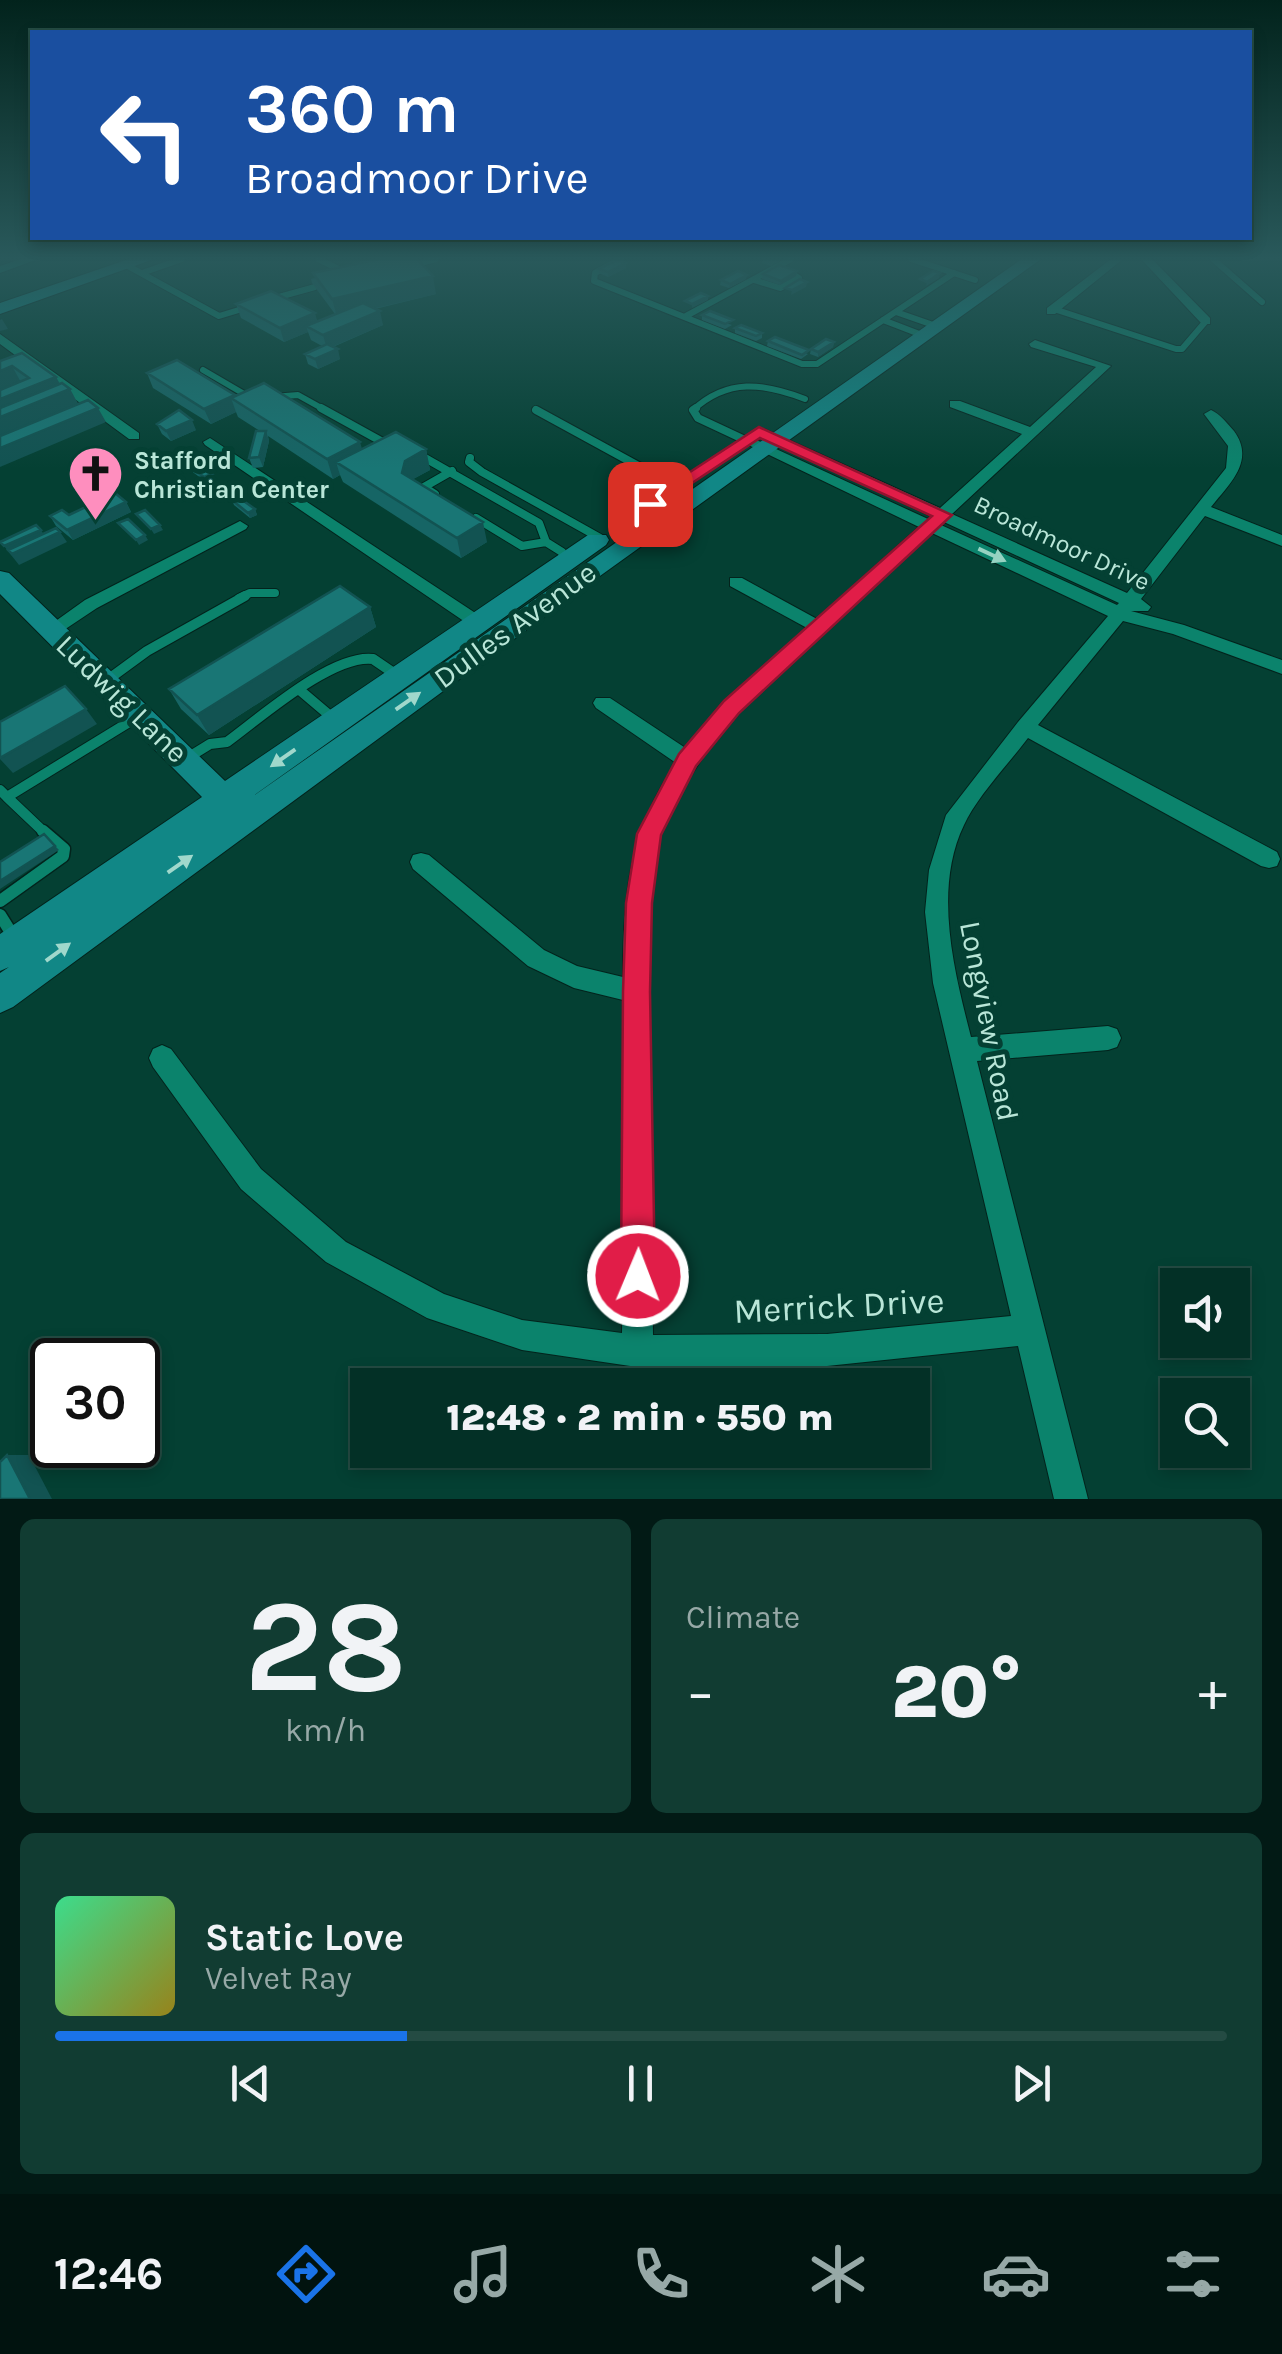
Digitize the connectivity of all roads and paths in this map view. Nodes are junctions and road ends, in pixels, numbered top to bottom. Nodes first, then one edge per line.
1 (717, 329) edge
2 (870, 329) edge
3 (909, 329) edge
4 (909, 329) edge
5 (1112, 329) edge
6 (1199, 329) edge
7 (0, 338) edge
8 (1035, 344) dead end
9 (203, 370) edge
10 (804, 400) junction
11 (955, 404) dead end
12 (536, 410) dead end
13 (1211, 414) dead end
14 (1030, 432) junction
15 (134, 436) dead end
16 (761, 440) junction
17 (210, 442) dead end
18 (396, 446) edge
19 (408, 448) edge
20 (470, 458) dead end
21 (452, 472) junction
22 (675, 486) junction
23 (440, 497) edge
24 (1202, 509) junction
25 (473, 516) edge
26 (937, 521) junction
27 (240, 526) dead end
28 (600, 538) junction
29 (1282, 542) edge
30 (565, 560) junction
31 (0, 579) edge
32 (736, 582) dead end
33 (275, 592) dead end
34 (1126, 607) junction
35 (476, 622) junction
36 (820, 628) junction
37 (52, 630) junction
38 (1282, 667) edge
39 (398, 677) junction
40 (105, 682) junction
41 (302, 692) junction
42 (603, 702) dead end
43 (140, 715) junction
44 (336, 721) junction
45 (1025, 727) junction
46 (184, 760) junction
47 (688, 760) junction
48 (3, 794) edge
49 (234, 809) junction
50 (1269, 859) dead end
51 (422, 862) dead end
52 (0, 900) edge
53 (0, 914) edge
54 (8, 948) edge
55 (636, 992) junction
56 (0, 994) edge
57 (1108, 1038) dead end
58 (962, 1050) junction
59 (162, 1058) dead end
60 (1027, 1330) junction
61 (637, 1351) junction
62 (1071, 1499) edge

1 - 2 lane
3 - 10 main road, Dulles Avenue
4 - 16 main road, Dulles Avenue
5 - 6 lane
7 - 15 street
8 - 14 street
9 - 18 lane
10 - 16 main road, Dulles Avenue
10 - 16 lane
11 - 14 street
12 - 22 lane
13 - 24 street, Longview Road
14 - 26 street
16 - 22 main road, Dulles Avenue
16 - 26 street, Broadmoor Drive
16 - 30 main road, Dulles Avenue
17 - 35 street
19 - 21 lane
20 - 28 lane
21 - 23 lane
21 - 30 lane
22 - 28 main road, Dulles Avenue
24 - 29 street
24 - 34 street, Longview Road
25 - 30 lane
26 - 34 street, Broadmoor Drive
26 - 36 street
27 - 37 street
28 - 30 main road, Dulles Avenue
30 - 35 main road, Dulles Avenue
49 -> 30 main road, Dulles Avenue
31 - 37 main road, Ludwig Lane
32 - 36 street
33 - 40 lane
34 - 38 street, Broadmoor Drive
34 - 45 street, Longview Road
35 - 39 main road, Dulles Avenue
36 - 47 street
37 - 40 main road, Ludwig Lane
39 - 41 lane
39 - 44 main road, Dulles Avenue
40 - 43 main road, Ludwig Lane
41 - 44 lane
41 - 46 lane
42 - 47 street
43 - 46 main road, Ludwig Lane
43 - 48 lane
44 -> 49 main road, Dulles Avenue
45 - 50 street
45 - 58 street, Longview Road
46 - 49 main road, Ludwig Lane
47 - 55 street
48 - 52 lane
49 - 54 main road, Dulles Avenue
56 -> 49 main road, Dulles Avenue
51 - 55 street
53 - 54 lane
55 - 61 street
57 - 58 street
58 - 60 street, Longview Road
59 - 61 street, Merrick Drive
60 - 61 street, Merrick Drive
60 - 62 street, Longview Road

